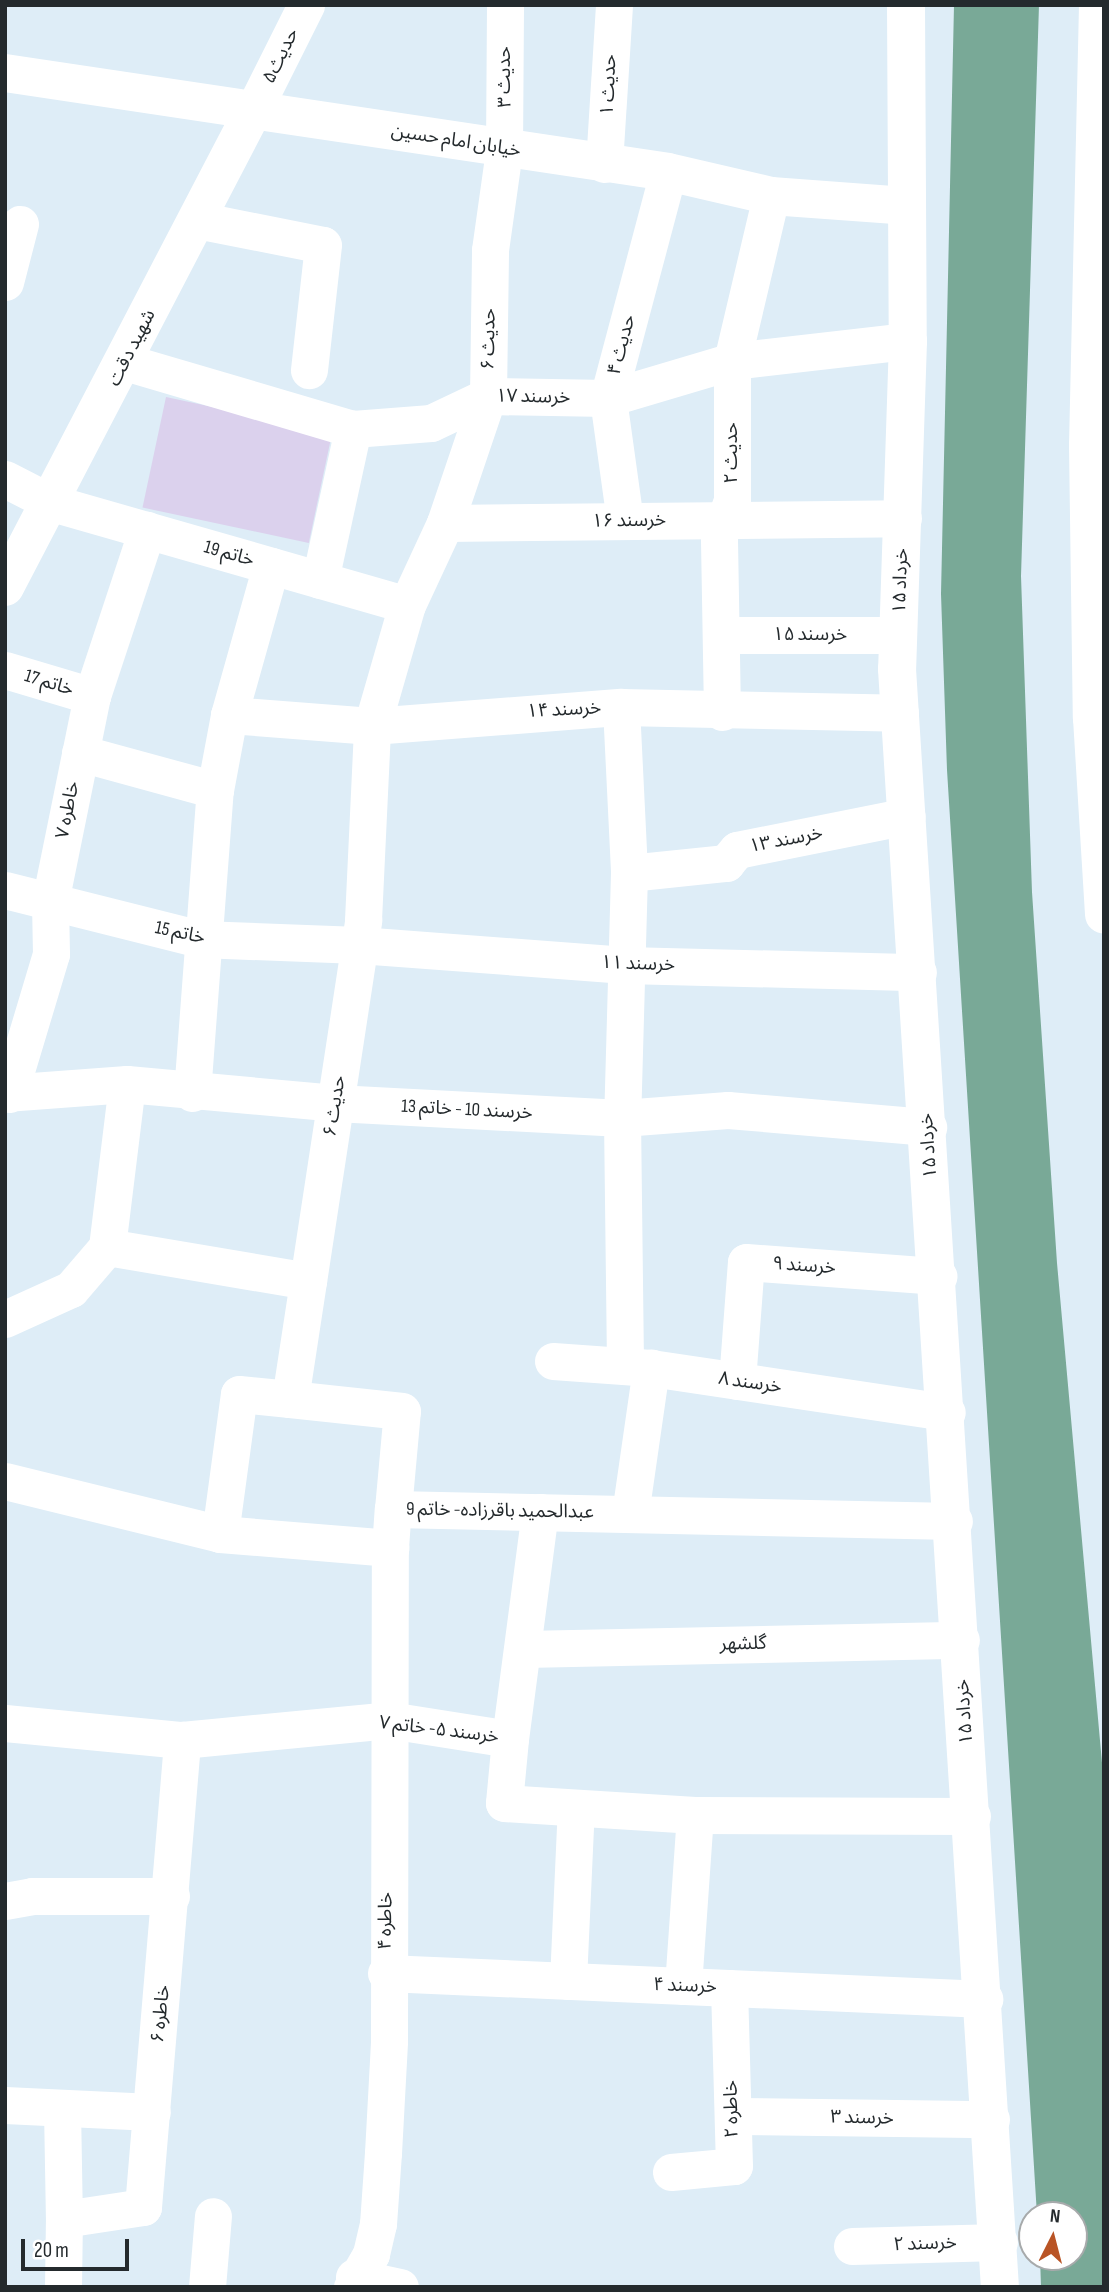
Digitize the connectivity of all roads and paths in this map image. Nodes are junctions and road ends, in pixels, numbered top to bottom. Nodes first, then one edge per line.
1 (306, 5) edge
2 (505, 5) edge
3 (614, 5) edge
4 (906, 5) edge
5 (1098, 5) edge
6 (5, 73) edge
7 (255, 107) junction
8 (1099, 128) edge
9 (504, 150) junction
10 (604, 164) junction
11 (668, 172) junction
12 (771, 196) junction
13 (906, 206) junction
14 (197, 220) junction
15 (20, 224) dead end
16 (5, 282) edge
17 (908, 341) junction
18 (732, 361) junction
19 (125, 362) junction
20 (309, 370) dead end
21 (488, 396) junction
22 (608, 398) junction
23 (353, 429) junction
24 (5, 479) edge
25 (52, 503) junction
26 (1096, 514) edge
27 (903, 518) junction
28 (724, 520) junction
29 (625, 521) junction
30 (445, 523) junction
31 (147, 530) junction
32 (271, 566) junction
33 (320, 580) junction
34 (5, 587) edge
35 (1097, 598) edge
36 (407, 605) junction
37 (721, 635) junction
38 (898, 635) junction
39 (5, 670) edge
40 (92, 696) junction
41 (621, 707) junction
42 (722, 712) junction
43 (900, 713) junction
44 (229, 715) junction
45 (372, 726) junction
46 (80, 753) junction
47 (215, 790) junction
48 (907, 816) junction
49 (629, 873) junction
50 (5, 890) edge
51 (50, 902) junction
52 (1104, 915) edge
53 (200, 939) junction
54 (359, 945) junction
55 (625, 965) junction
56 (918, 972) junction
57 (127, 1084) junction
58 (192, 1093) junction
59 (7, 1094) edge
60 (335, 1103) junction
61 (622, 1118) junction
62 (928, 1127) junction
63 (107, 1247) junction
64 (938, 1276) junction
65 (308, 1281) junction
66 (5, 1319) edge
67 (553, 1361) dead end
68 (638, 1367) junction
69 (737, 1381) junction
70 (290, 1399) junction
71 (947, 1412) junction
72 (5, 1481) edge
73 (393, 1509) junction
74 (540, 1512) junction
75 (630, 1514) junction
76 (954, 1521) junction
77 (220, 1534) junction
78 (390, 1548) junction
79 (961, 1640) junction
80 (524, 1649) junction
81 (389, 1720) junction
82 (5, 1723) edge
83 (510, 1739) junction
84 (182, 1740) junction
85 (576, 1808) junction
86 (695, 1815) junction
87 (972, 1816) junction
88 (171, 1896) junction
89 (5, 1900) edge
90 (386, 1973) junction
91 (568, 1981) junction
92 (683, 1986) junction
93 (729, 1988) junction
94 (984, 1999) junction
95 (5, 2105) edge
96 (62, 2108) junction
97 (152, 2112) junction
98 (733, 2116) junction
99 (991, 2119) junction
100 (671, 2172) dead end
101 (213, 2216) dead end
102 (64, 2219) junction
103 (999, 2242) junction
104 (852, 2246) dead end
105 (353, 2282) edge
106 (63, 2287) edge
107 (207, 2287) edge
108 (400, 2287) edge
109 (1000, 2287) edge

1 - 7 street, حدیث۵
2 - 9 street, حدیث ۳
3 - 10 street, حدیث ۱
4 - 13 street, ۱۵ خرداد
5 - 8 street
6 - 7 street, خیابان امام حسین
7 - 9 street, خیابان امام حسین
7 - 14 street, شهید دقت
8 - 26 street
9 - 10 street, خیابان امام حسین
9 - 21 street, حدیث ۶
10 - 11 street, خیابان امام حسین
11 - 12 street, خیابان امام حسین
11 - 22 street, حدیث ۴
12 - 13 street, خیابان امام حسین
12 - 18 street, حدیث ۲
13 - 17 street, ۱۵ خرداد
14 - 19 street, شهید دقت
14 - 20 street
15 - 16 street
17 - 18 street, خرسند ۱۷
17 - 27 street, ۱۵ خرداد
18 - 22 street, خرسند ۱۷
18 - 28 street, حدیث ۲
19 - 23 street, خرسند ۱۷
19 - 25 street, شهید دقت
21 - 22 street, خرسند ۱۷
21 - 23 street, خرسند ۱۷
21 - 30 street, حدیث ۶
22 - 29 street, حدیث ۴
23 - 33 street
24 - 25 street, خاتم 19
25 - 31 street, خاتم 19
25 - 34 street, شهید دقت
26 - 35 street
27 - 28 street, خرسند ۱۶
27 - 38 street, ۱۵ خرداد
28 - 29 street, خرسند ۱۶
28 - 37 street, حدیث ۲
29 - 30 street, خرسند ۱۶
30 - 36 street
31 - 32 street, خاتم 19
31 - 40 street, خاطره ۷
32 - 33 street, خاتم 19
32 - 44 street
33 - 36 street, خاتم 19
35 - 52 street
36 - 45 street, حدیث ۶
37 - 38 street, خرسند ۱۵
37 - 42 street, حدیث ۲
38 - 43 street, ۱۵ خرداد
39 - 40 street, خاتم 17
40 - 46 street, خاطره ۷
41 - 42 street, خرسند ۱۴
41 - 45 street, خرسند ۱۴
41 - 49 street
42 - 43 street, خرسند ۱۴
43 - 48 street, ۱۵ خرداد
44 - 45 street, خرسند ۱۴
44 - 47 street
45 - 54 street, حدیث ۶
46 - 47 street
46 - 51 street, خاطره ۷
47 - 53 street
48 - 49 street, خرسند ۱۳
48 - 56 street, ۱۵ خرداد
49 - 55 street
50 - 51 street, خاتم 15
51 - 53 street, خاتم 15
51 - 59 street, خاطره ۷
53 - 54 street, خاتم 15
53 - 58 street
54 - 55 street, خرسند ۱۱
54 - 60 street, حدیث ۶
55 - 56 street, خرسند ۱۱
55 - 61 street
56 - 62 street, ۱۵ خرداد
57 - 58 street, خرسند 10 - خاتم 13
57 - 59 street, خرسند 10 - خاتم 13
57 - 63 street
58 - 60 street, خرسند 10 - خاتم 13
60 - 61 street, خرسند 10 - خاتم 13
60 - 65 street, حدیث ۶
61 - 62 street, خرسند 10 - خاتم 13
61 - 68 street
62 - 64 street, ۱۵ خرداد
63 - 65 street
63 - 66 street
64 - 69 street, خرسند ۹
64 - 71 street, ۱۵ خرداد
65 - 70 street, حدیث ۶
67 - 68 street, خرسند ۸
68 - 69 street, خرسند ۸
68 - 75 street
69 - 71 street, خرسند ۸
70 - 73 street
70 - 77 street
71 - 76 street, ۱۵ خرداد
72 - 77 street
73 - 74 street, عبدالحمید باقرزاده- خاتم 9
73 - 78 street, عبدالحمید باقرزاده- خاتم 9
74 - 75 street, عبدالحمید باقرزاده- خاتم 9
74 - 80 street
75 - 76 street, عبدالحمید باقرزاده- خاتم 9
76 - 79 street, ۱۵ خرداد
77 - 78 street
78 - 81 street, خاطره ۴
79 - 80 street, گلشهر
79 - 87 street, ۱۵ خرداد
80 - 83 street
81 - 83 street, خرسند ۵- خاتم ۷
81 - 84 street, خرسند ۵- خاتم ۷
81 - 90 street, خاطره ۴
82 - 84 street, خرسند ۵- خاتم ۷
83 - 85 street, خرسند ۵- خاتم ۷
84 - 88 street, خاطره ۶
85 - 86 street, خرسند ۵- خاتم ۷
85 - 91 street
86 - 87 street, خرسند ۵- خاتم ۷
86 - 92 street
87 - 94 street, ۱۵ خرداد
88 - 89 street
88 - 97 street, خاطره ۶
90 - 91 street, خرسند ۴
90 - 105 street, خاطره ۴
91 - 92 street, خرسند ۴
92 - 93 street, خرسند ۴
93 - 94 street, خرسند ۴
93 - 98 street, خاطره ۲
94 - 99 street, ۱۵ خرداد
95 - 96 street
96 - 97 street
96 - 102 street
97 - 102 street, خاطره ۶
98 - 99 street, خرسند ۳
98 - 100 street, خاطره ۲
99 - 103 street, ۱۵ خرداد
101 - 107 street
102 - 106 street
103 - 104 street, خرسند ۲
103 - 109 street, ۱۵ خرداد
105 - 108 street

